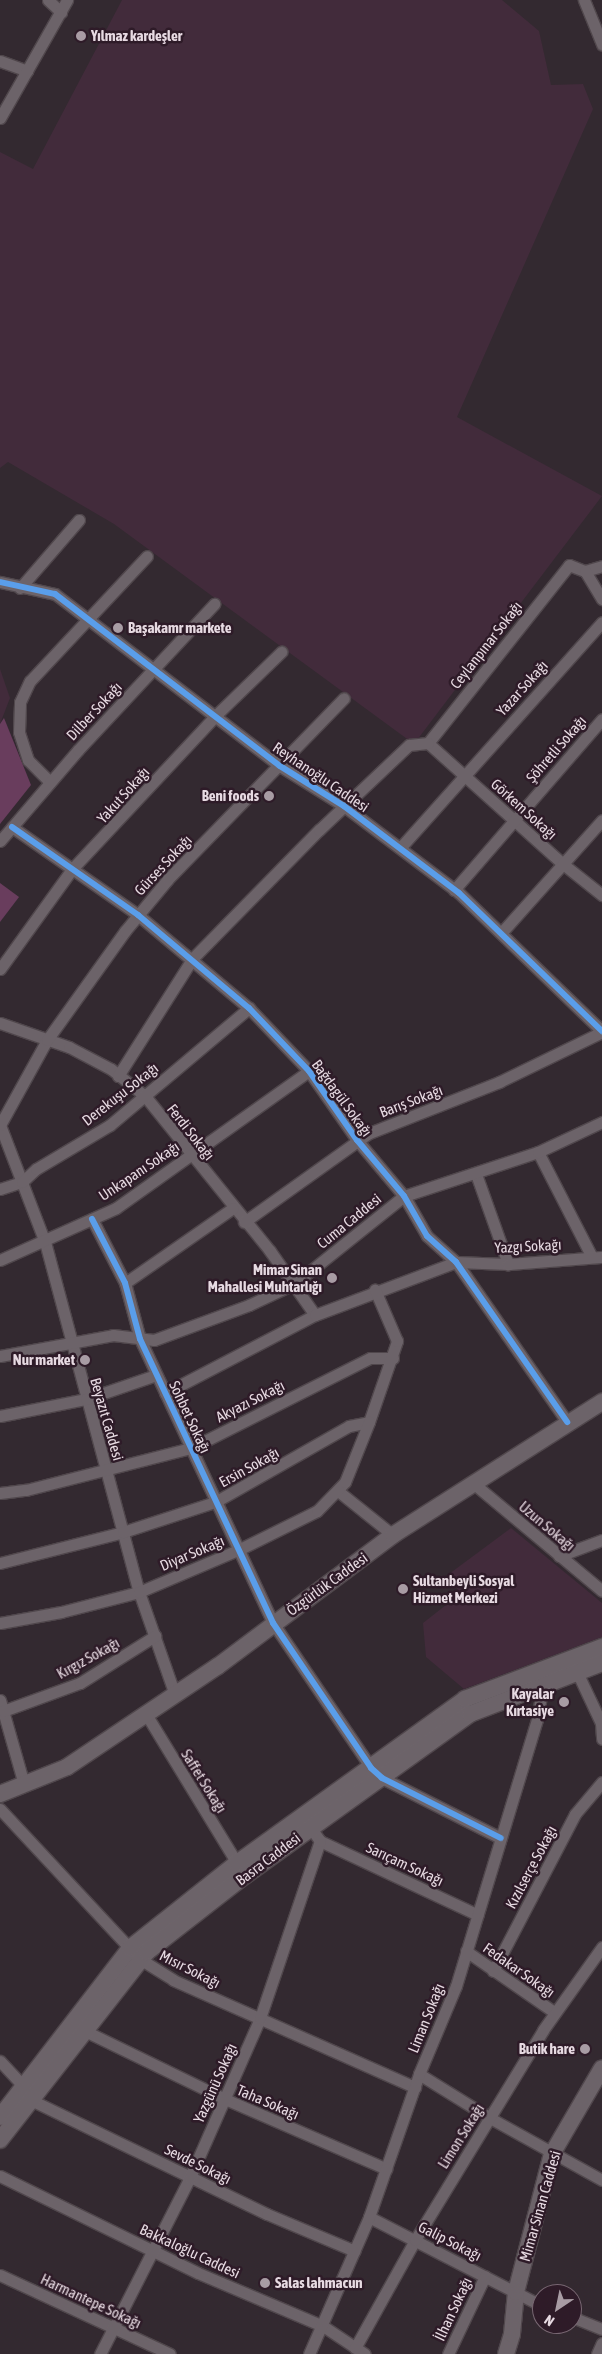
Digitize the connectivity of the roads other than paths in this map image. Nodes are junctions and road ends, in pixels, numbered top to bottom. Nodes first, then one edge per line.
1 (48, 0) edge
2 (67, 0) edge
3 (584, 0) edge
4 (61, 12) junction
5 (602, 44) edge
6 (0, 61) edge
7 (27, 71) junction
8 (0, 118) edge
9 (79, 520) dead end
10 (147, 556) dead end
11 (602, 566) edge
12 (585, 570) junction
13 (0, 582) edge
14 (20, 588) junction
15 (602, 599) edge
16 (214, 604) dead end
17 (88, 619) junction
18 (602, 622) edge
19 (281, 652) dead end
20 (154, 669) junction
21 (344, 698) dead end
22 (216, 715) junction
23 (602, 719) edge
24 (428, 743) junction
25 (280, 766) junction
26 (465, 775) junction
27 (50, 782) junction
28 (344, 806) junction
29 (514, 820) junction
30 (602, 820) edge
31 (12, 828) junction
32 (0, 841) edge
33 (400, 848) junction
34 (563, 864) junction
35 (72, 869) junction
36 (454, 890) junction
37 (602, 895) edge
38 (138, 915) junction
39 (502, 932) junction
40 (193, 958) junction
41 (0, 970) edge
42 (249, 1008) junction
43 (0, 1023) edge
44 (602, 1032) edge
45 (47, 1040) junction
46 (309, 1072) junction
47 (118, 1076) junction
48 (145, 1096) junction
49 (602, 1122) edge
50 (0, 1125) edge
51 (357, 1140) junction
52 (538, 1152) junction
53 (190, 1155) junction
54 (476, 1174) junction
55 (22, 1182) junction
56 (0, 1189) edge
57 (404, 1196) junction
58 (233, 1208) junction
59 (92, 1219) junction
60 (244, 1222) junction
61 (44, 1242) junction
62 (597, 1257) edge
63 (0, 1260) edge
64 (456, 1262) junction
65 (508, 1264) junction
66 (125, 1283) junction
67 (294, 1284) junction
68 (375, 1290) junction
69 (315, 1315) junction
70 (140, 1339) junction
71 (69, 1341) junction
72 (0, 1356) edge
73 (393, 1358) junction
74 (156, 1375) junction
75 (165, 1393) junction
76 (86, 1399) junction
77 (602, 1402) edge
78 (0, 1416) edge
79 (369, 1422) junction
80 (568, 1422) junction
81 (190, 1448) junction
82 (106, 1469) junction
83 (473, 1483) junction
84 (338, 1491) junction
85 (0, 1493) edge
86 (214, 1502) junction
87 (124, 1532) junction
88 (393, 1535) junction
89 (602, 1540) edge
90 (238, 1550) junction
91 (559, 1556) junction
92 (0, 1563) edge
93 (602, 1591) edge
94 (139, 1592) junction
95 (0, 1623) edge
96 (273, 1623) junction
97 (156, 1636) junction
98 (602, 1647) edge
99 (602, 1663) edge
100 (576, 1672) junction
101 (543, 1684) junction
102 (175, 1695) junction
103 (2, 1705) edge
104 (146, 1714) junction
105 (602, 1740) edge
106 (377, 1773) junction
107 (602, 1782) edge
108 (24, 1784) junction
109 (0, 1794) edge
110 (0, 1809) edge
111 (307, 1822) junction
112 (501, 1838) junction
113 (320, 1841) junction
114 (238, 1863) junction
115 (478, 1914) junction
116 (602, 1947) edge
117 (466, 1951) junction
118 (135, 1954) junction
119 (492, 1971) junction
120 (554, 2012) junction
121 (260, 2018) junction
122 (85, 2031) junction
123 (0, 2062) edge
124 (602, 2068) edge
125 (419, 2074) junction
126 (415, 2087) junction
127 (27, 2093) junction
128 (225, 2099) junction
129 (0, 2117) edge
130 (490, 2118) junction
131 (0, 2140) edge
132 (552, 2154) junction
133 (387, 2169) junction
134 (0, 2176) edge
135 (190, 2177) junction
136 (602, 2180) edge
137 (369, 2217) junction
138 (415, 2240) junction
139 (152, 2250) junction
140 (354, 2251) junction
141 (0, 2276) edge
142 (485, 2276) junction
143 (516, 2292) junction
144 (532, 2301) edge
145 (582, 2321) edge
146 (323, 2326) junction
147 (112, 2328) junction
148 (602, 2329) edge
149 (602, 2344) edge
150 (355, 2348) junction
151 (100, 2354) edge
152 (170, 2354) edge
153 (309, 2354) edge
154 (366, 2354) edge
155 (448, 2354) edge
156 (506, 2354) edge
157 (597, 2354) edge

1 - 4 street
2 - 4 street
3 - 5 street
4 - 7 street
6 - 7 street
7 - 8 street
9 - 14 street
10 - 17 street
11 - 12 street
12 - 15 street
12 - 24 street, Ceylanpınar Sokağı
13 - 14 street, Reyhanoğlu Caddesi
14 - 17 street, Reyhanoğlu Caddesi
16 - 20 street, Dilber Sokağı
17 - 20 street, Reyhanoğlu Caddesi
17 - 27 street
18 - 26 street, Yazar Sokağı
19 - 22 street, Yakut Sokağı
20 - 22 street, Reyhanoğlu Caddesi
20 - 27 street, Dilber Sokağı
21 - 25 street, Gürses Sokağı
22 - 25 street, Reyhanoğlu Caddesi
22 - 35 street, Yakut Sokağı
23 - 29 street, Şöhretli Sokağı
24 - 26 street, Görkem Sokağı
24 - 28 street
25 - 28 street, Reyhanoğlu Caddesi
25 - 38 street, Gürses Sokağı
26 - 29 street, Görkem Sokağı
26 - 33 street, Yazar Sokağı
27 - 31 street, Dilber Sokağı
28 - 33 street, Reyhanoğlu Caddesi
28 - 40 street
29 - 34 street, Görkem Sokağı
29 - 36 street, Şöhretli Sokağı
30 - 34 street
31 - 32 street, Dilber Sokağı
31 - 35 street, Bağdagül Sokağı
33 - 36 street, Reyhanoğlu Caddesi
34 - 37 street, Görkem Sokağı
34 - 39 street
35 - 38 street, Bağdagül Sokağı
35 - 41 street, Yakut Sokağı
36 - 39 street, Reyhanoğlu Caddesi
38 - 40 street, Bağdagül Sokağı
38 - 45 street, Gürses Sokağı
39 - 44 street, Reyhanoğlu Caddesi
40 - 42 street, Bağdagül Sokağı
40 - 47 street
42 - 46 street, Bağdagül Sokağı
42 - 48 street, Derekuşu Sokağı
43 - 45 street, Ferdi Sokağı
44 - 51 street, Barış Sokağı
45 - 47 street, Ferdi Sokağı
45 - 50 street, Gürses Sokağı
46 - 51 street, Bağdagül Sokağı
46 - 53 street, Unkapanı Sokağı
47 - 48 street, Ferdi Sokağı
48 - 53 street, Ferdi Sokağı
48 - 55 street, Derekuşu Sokağı
49 - 52 street, Cuma Caddesi
50 - 55 street, Beyazıt Caddesi
51 - 57 street, Bağdagül Sokağı
51 - 60 street, Barış Sokağı
52 - 54 street, Cuma Caddesi
52 - 62 street
53 - 58 street, Ferdi Sokağı
53 - 59 street, Unkapanı Sokağı
54 - 57 street, Cuma Caddesi
54 - 65 street
55 - 56 street, Derekuşu Sokağı
55 - 61 street, Beyazıt Caddesi
57 - 64 street, Bağdagül Sokağı
57 - 67 street, Cuma Caddesi
58 - 60 street, Ferdi Sokağı
58 - 66 street
59 - 61 street, Unkapanı Sokağı
59 - 66 street, Sohbet Sokağı
60 - 67 street, Ferdi Sokağı
61 - 63 street, Unkapanı Sokağı
61 - 71 street, Beyazıt Caddesi
62 - 65 street, Yazgı Sokağı
64 - 65 street, Yazgı Sokağı
64 - 68 street
64 - 80 street, Bağdagül Sokağı
66 - 70 street, Sohbet Sokağı
67 - 69 street, Ferdi Sokağı
67 - 70 street, Cuma Caddesi
68 - 69 street
68 - 73 street
69 - 75 street
70 - 71 street, Cuma Caddesi
70 - 74 street, Sohbet Sokağı
71 - 72 street, Cuma Caddesi
71 - 76 street, Beyazıt Caddesi
73 - 79 street
73 - 81 street, Akyazı Sokağı
74 - 75 street, Sohbet Sokağı
74 - 76 street
75 - 81 street, Sohbet Sokağı
76 - 78 street
76 - 82 street, Beyazıt Caddesi
77 - 80 main road, Özgürlük Caddesi
79 - 84 street, Diyar Sokağı
79 - 86 street, Ersin Sokağı
80 - 83 main road, Özgürlük Caddesi
81 - 82 street, Akyazı Sokağı
81 - 86 street, Sohbet Sokağı
82 - 85 street, Akyazı Sokağı
82 - 87 street, Beyazıt Caddesi
83 - 88 main road, Özgürlük Caddesi
83 - 91 street, Uzun Sokağı
84 - 88 street
84 - 90 street, Diyar Sokağı
86 - 87 street, Ersin Sokağı
86 - 90 street, Sohbet Sokağı
87 - 92 street, Ersin Sokağı
87 - 94 street, Beyazıt Caddesi
88 - 96 main road, Özgürlük Caddesi
89 - 91 street
90 - 94 street, Diyar Sokağı
90 - 96 street, Sohbet Sokağı
91 - 93 street, Uzun Sokağı
94 - 95 street, Diyar Sokağı
94 - 97 street, Beyazıt Caddesi
96 - 102 main road, Özgürlük Caddesi
96 - 106 street, Sohbet Sokağı
97 - 102 street, Beyazıt Caddesi
97 - 103 street, Kırgız Sokağı
98 - 106 main road, Basra Caddesi
99 - 100 main road, Basra Caddesi
100 - 101 main road, Basra Caddesi
100 - 105 street
101 - 106 main road, Basra Caddesi
101 - 112 street, Liman Sokağı
102 - 104 main road, Özgürlük Caddesi
103 - 108 street
104 - 108 main road, Özgürlük Caddesi
104 - 114 street, Saffet Sokağı
106 - 111 main road, Basra Caddesi
106 - 112 street
107 - 119 street, Kızılserçe Sokağı
108 - 109 main road, Özgürlük Caddesi
110 - 118 street, Mısır Sokağı
111 - 113 street
111 - 114 main road, Basra Caddesi
111 - 118 main road, Basra Caddesi
112 - 115 street, Liman Sokağı
113 - 115 street, Sarıçam Sokağı
113 - 121 street, Yazgünü Sokağı
114 - 118 main road, Basra Caddesi
115 - 117 street, Liman Sokağı
116 - 120 street, Limon Sokağı
117 - 119 street, Fedakar Sokağı
117 - 125 street, Liman Sokağı
118 - 121 street, Mısır Sokağı
118 - 122 main road, Basra Caddesi
118 - 127 main road, Basra Caddesi
119 - 120 street, Fedakar Sokağı
120 - 130 street, Limon Sokağı
121 - 126 street, Mısır Sokağı
121 - 128 street, Yazgünü Sokağı
122 - 127 main road, Basra Caddesi
122 - 128 street, Taha Sokağı
123 - 127 street, Sevde Sokağı
124 - 132 main road, Mimar Sinan Caddesi
125 - 126 street, Liman Sokağı
125 - 130 street
126 - 133 street, Liman Sokağı
127 - 129 main road, Basra Caddesi
127 - 131 main road, Basra Caddesi
127 - 135 street, Sevde Sokağı
128 - 133 street, Taha Sokağı
128 - 135 street, Yazgünü Sokağı
130 - 132 street
130 - 138 street, Limon Sokağı
132 - 136 street
132 - 143 main road, Mimar Sinan Caddesi
133 - 137 street, Liman Sokağı
134 - 139 street, Bakkaloğlu Caddesi
135 - 139 street, Yazgünü Sokağı
135 - 140 street, Sevde Sokağı
137 - 138 street, Galip Sokağı
137 - 140 street, Liman Sokağı
138 - 142 street, Galip Sokağı
138 - 150 street, Limon Sokağı
139 - 146 street, Bakkaloğlu Caddesi
139 - 147 street, Yazgünü Sokağı
140 - 146 street, Liman Sokağı
141 - 147 street, Harmantepe Sokağı
142 - 143 street, Galip Sokağı
142 - 155 street, İlhan Sokağı
143 - 144 street, Galip Sokağı
143 - 156 main road, Mimar Sinan Caddesi
145 - 148 street
146 - 150 street, Bakkaloğlu Caddesi
146 - 153 street, Liman Sokağı
147 - 151 street, Yazgünü Sokağı
147 - 152 street, Harmantepe Sokağı
149 - 157 street
150 - 154 street, Bakkaloğlu Caddesi

